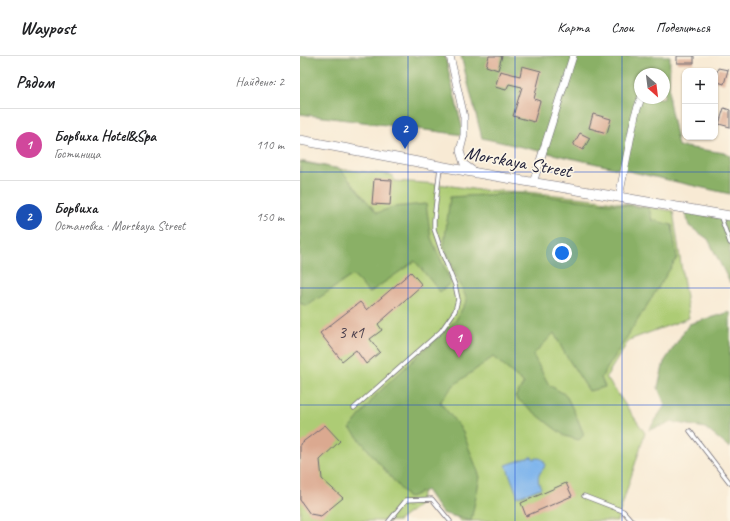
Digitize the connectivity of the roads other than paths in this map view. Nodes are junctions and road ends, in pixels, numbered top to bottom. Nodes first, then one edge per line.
1 (450, 56) edge
2 (573, 56) edge
3 (639, 104) edge
4 (300, 140) edge
5 (440, 166) junction
6 (477, 173) junction
7 (533, 182) junction
8 (619, 197) junction
9 (720, 214) junction
10 (730, 216) edge
11 (730, 243) edge
12 (354, 408) dead end
13 (690, 431) dead end
14 (730, 483) edge
15 (584, 496) dead end
16 (389, 521) edge
17 (450, 521) edge
18 (632, 521) edge

1 - 6 street
2 - 7 street
3 - 8 street
4 - 5 street, Morskaya Street
5 - 6 street, Morskaya Street
5 - 12 lane
6 - 7 street, Morskaya Street
7 - 8 street, Morskaya Street
8 - 9 street, Morskaya Street
9 - 10 street, Morskaya Street
9 - 11 lane
13 - 14 lane
15 - 18 lane
16 - 17 lane

